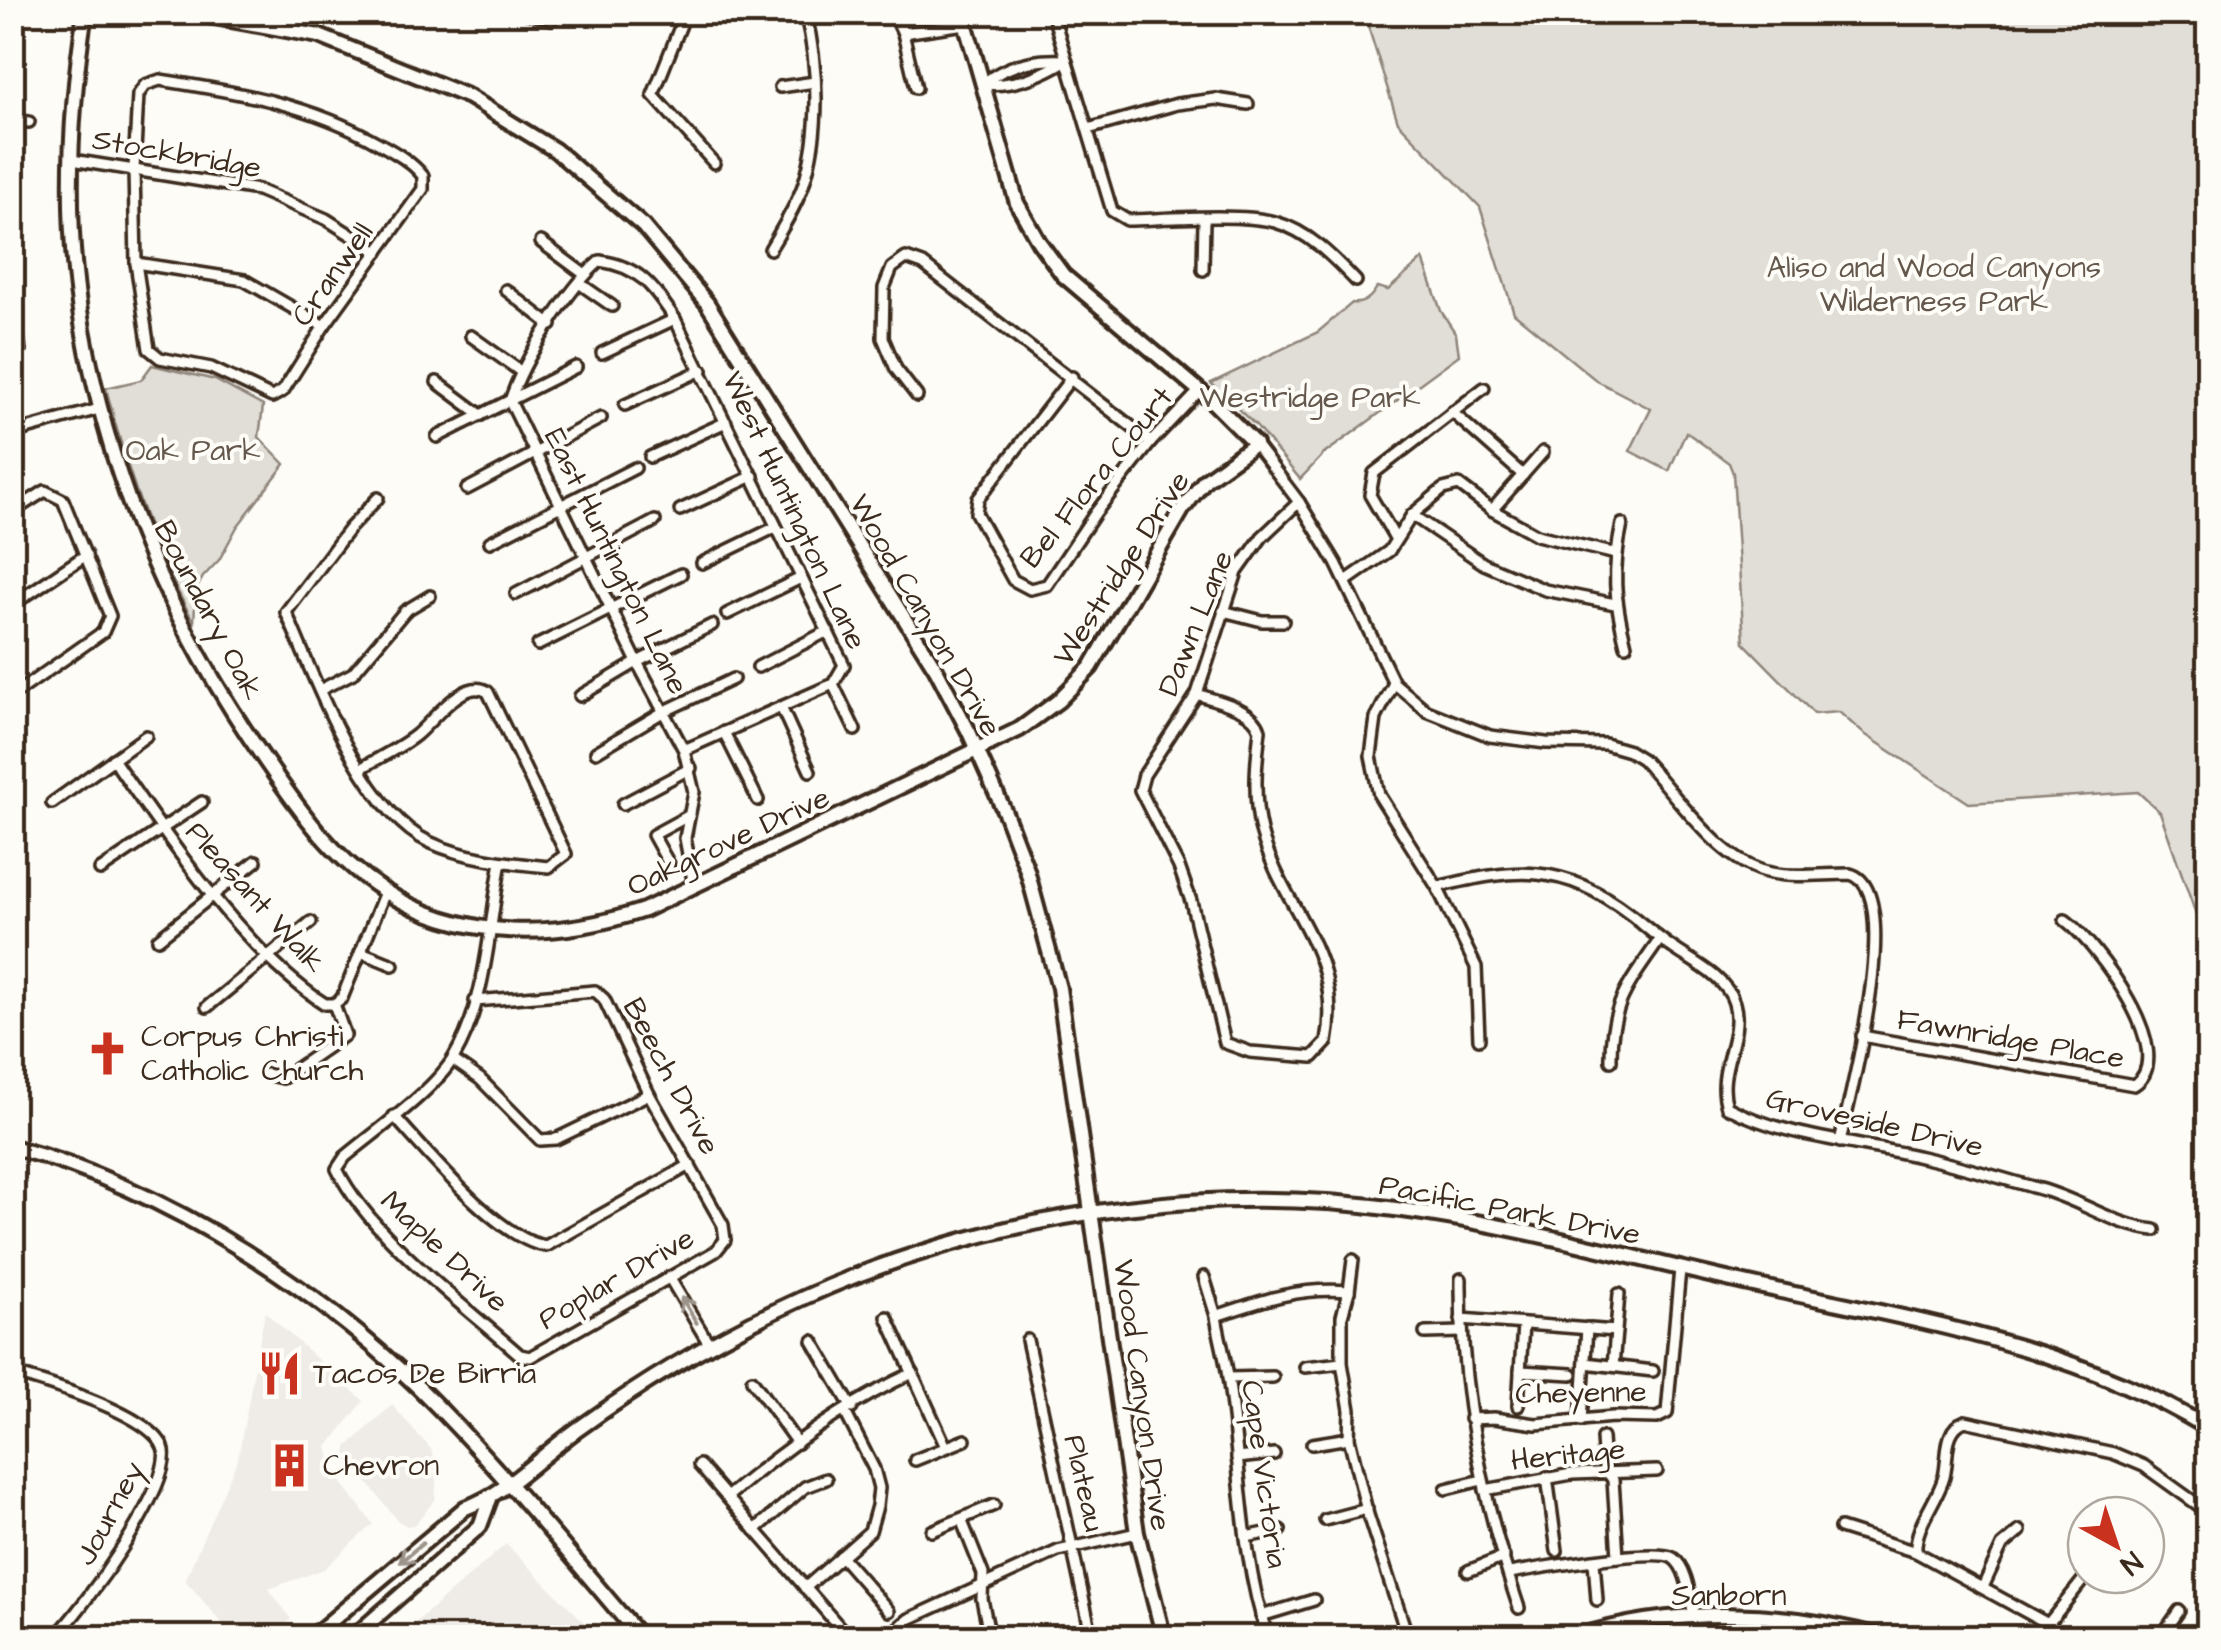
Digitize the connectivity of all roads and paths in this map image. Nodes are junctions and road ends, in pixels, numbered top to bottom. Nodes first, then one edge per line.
1 (85, 12) edge
2 (188, 12) edge
3 (524, 12) edge
4 (686, 12) edge
5 (805, 12) edge
6 (893, 12) edge
7 (1052, 12) edge
8 (552, 18) dead end
9 (964, 18) edge
10 (903, 34) junction
11 (1066, 60) junction
12 (1028, 62) junction
13 (1033, 76) junction
14 (815, 82) junction
15 (983, 84) junction
16 (780, 87) dead end
17 (916, 88) dead end
18 (1248, 104) dead end
19 (12, 120) edge
20 (29, 122) dead end
21 (1088, 129) junction
22 (72, 160) junction
23 (714, 163) dead end
24 (134, 169) junction
25 (1204, 220) junction
26 (541, 242) dead end
27 (770, 249) dead end
28 (378, 252) junction
29 (136, 263) junction
30 (1203, 270) dead end
31 (581, 279) junction
32 (1356, 280) dead end
33 (12, 289) edge
34 (506, 290) dead end
35 (612, 306) dead end
36 (675, 319) junction
37 (551, 325) junction
38 (324, 326) junction
39 (471, 336) dead end
40 (602, 353) dead end
41 (12, 364) edge
42 (576, 367) dead end
43 (702, 370) junction
44 (520, 371) junction
45 (1072, 377) junction
46 (437, 382) dead end
47 (1484, 388) dead end
48 (1200, 390) junction
49 (917, 396) dead end
50 (510, 400) junction
51 (626, 405) dead end
52 (99, 409) junction
53 (1452, 412) junction
54 (481, 415) junction
55 (602, 418) dead end
56 (726, 422) junction
57 (12, 434) edge
58 (437, 437) dead end
59 (1151, 442) junction
60 (1254, 444) junction
61 (536, 452) junction
62 (1543, 452) dead end
63 (650, 457) dead end
64 (634, 468) dead end
65 (1523, 475) junction
66 (752, 476) junction
67 (466, 489) dead end
68 (378, 498) dead end
69 (1299, 502) junction
70 (562, 506) junction
71 (680, 510) dead end
72 (1492, 510) junction
73 (12, 512) edge
74 (1412, 514) junction
75 (655, 521) dead end
76 (1622, 524) dead end
77 (776, 527) junction
78 (1396, 538) junction
79 (490, 542) dead end
80 (1616, 554) junction
81 (86, 555) junction
82 (586, 558) junction
83 (702, 563) dead end
84 (680, 574) dead end
85 (800, 578) junction
86 (1346, 582) junction
87 (516, 594) dead end
88 (430, 596) dead end
89 (1615, 604) junction
90 (12, 605) edge
91 (611, 608) junction
92 (1222, 611) junction
93 (727, 614) dead end
94 (1284, 621) dead end
95 (712, 625) dead end
96 (828, 630) junction
97 (538, 645) dead end
98 (1626, 645) dead end
99 (636, 662) junction
100 (758, 667) dead end
101 (734, 680) dead end
102 (1394, 683) junction
103 (833, 684) junction
104 (320, 690) junction
105 (1197, 694) junction
106 (12, 696) edge
107 (580, 696) dead end
108 (780, 708) junction
109 (664, 712) junction
110 (855, 730) dead end
111 (724, 732) junction
112 (146, 736) dead end
113 (684, 750) junction
114 (978, 750) junction
115 (596, 752) dead end
116 (113, 760) junction
117 (690, 768) junction
118 (360, 769) junction
119 (810, 771) dead end
120 (758, 800) dead end
121 (202, 802) dead end
122 (52, 803) dead end
123 (624, 804) dead end
124 (688, 816) junction
125 (162, 830) junction
126 (256, 860) dead end
127 (501, 862) junction
128 (669, 864) dead end
129 (100, 870) dead end
130 (694, 886) junction
131 (1436, 887) junction
132 (385, 892) junction
133 (214, 895) junction
134 (2065, 920) dead end
135 (310, 922) dead end
136 (489, 929) junction
137 (1660, 939) junction
138 (158, 940) dead end
139 (361, 952) junction
140 (269, 957) junction
141 (393, 964) dead end
142 (476, 1001) junction
143 (334, 1004) junction
144 (207, 1007) dead end
145 (1862, 1036) junction
146 (1479, 1040) dead end
147 (453, 1060) junction
148 (1611, 1061) dead end
149 (266, 1074) dead end
150 (649, 1094) junction
151 (394, 1116) junction
152 (1840, 1142) junction
153 (12, 1147) edge
154 (690, 1166) junction
155 (1092, 1212) junction
156 (2155, 1230) dead end
157 (725, 1240) joint
158 (1353, 1260) dead end
159 (1680, 1269) junction
160 (669, 1277) junction
161 (1204, 1277) dead end
162 (1462, 1279) dead end
163 (1348, 1292) junction
164 (1620, 1294) dead end
165 (1216, 1316) junction
166 (887, 1317) dead end
167 (1461, 1318) junction
168 (1523, 1324) junction
169 (1587, 1328) junction
170 (1616, 1331) junction
171 (1462, 1332) junction
172 (1425, 1333) dead end
173 (1027, 1340) dead end
174 (813, 1341) dead end
175 (710, 1344) junction
176 (530, 1357) joint
177 (1342, 1363) junction
178 (1584, 1364) junction
179 (1613, 1366) junction
180 (1305, 1367) dead end
181 (1520, 1371) junction
182 (1653, 1371) dead end
183 (12, 1373) edge
184 (912, 1373) junction
185 (1572, 1374) dead end
186 (1228, 1378) junction
187 (1274, 1378) dead end
188 (752, 1380) dead end
189 (1518, 1406) dead end
190 (848, 1410) junction
191 (1470, 1419) junction
192 (1580, 1421) junction
193 (2208, 1428) edge
194 (1349, 1438) junction
195 (1602, 1438) dead end
196 (965, 1440) dead end
197 (797, 1444) junction
198 (1312, 1444) dead end
199 (946, 1447) junction
200 (1274, 1454) dead end
201 (1237, 1458) junction
202 (915, 1460) dead end
203 (700, 1465) dead end
204 (1656, 1470) dead end
205 (1609, 1472) junction
206 (1548, 1477) junction
207 (826, 1479) dead end
208 (508, 1485) junction
209 (1484, 1485) junction
210 (1446, 1490) dead end
211 (728, 1498) junction
212 (490, 1499) junction
213 (994, 1505) dead end
214 (1366, 1509) junction
215 (2208, 1512) edge
216 (962, 1519) junction
217 (1326, 1520) dead end
218 (1840, 1528) dead end
219 (756, 1530) junction
220 (1280, 1530) dead end
221 (932, 1531) dead end
222 (2020, 1532) dead end
223 (1137, 1533) junction
224 (1246, 1537) junction
225 (1074, 1547) junction
226 (1557, 1550) dead end
227 (1916, 1552) junction
228 (842, 1556) junction
229 (1504, 1557) junction
230 (1618, 1557) junction
231 (1594, 1560) junction
232 (1468, 1571) dead end
233 (1509, 1573) junction
234 (982, 1586) junction
235 (1983, 1587) junction
236 (805, 1588) junction
237 (2070, 1595) edge
238 (1314, 1600) dead end
239 (1597, 1600) dead end
240 (1519, 1608) dead end
241 (889, 1611) dead end
242 (2178, 1611) dead end
243 (1261, 1616) junction
244 (1694, 1616) junction
245 (2048, 1624) junction
246 (318, 1634) edge
247 (990, 1635) edge
248 (54, 1638) edge
249 (352, 1638) edge
250 (641, 1638) edge
251 (849, 1638) edge
252 (886, 1638) edge
253 (977, 1638) edge
254 (1092, 1638) edge
255 (1164, 1638) edge
256 (1268, 1638) edge
257 (1408, 1638) edge
258 (1573, 1638) edge
259 (1886, 1638) edge
260 (2064, 1638) edge
261 (2160, 1638) edge

1 - 22 main road, Boundary Oak
2 - 114 main road, Wood Canyon Drive
3 - 8 street
4 - 23 street
5 - 14 street
6 - 10 street
7 - 11 street
9 - 10 street
9 - 15 main road
10 - 17 street
11 - 12 street
11 - 13 street
11 - 21 street
12 - 13 street
12 - 15 street
13 - 15 street
14 - 16 street
14 - 27 street
15 - 48 main road
18 - 21 street
19 - 20 street
21 - 25 street
22 - 24 street, Stockbridge
22 - 52 main road, Boundary Oak
24 - 28 street, Stockbridge
24 - 28 street, Cranwell
24 - 29 street
25 - 30 street
25 - 32 street
26 - 31 street
28 - 38 street, Cranwell
29 - 38 street
29 - 38 street, Cranwell
31 - 35 street
31 - 36 street, West Huntington Lane
31 - 37 street
33 - 41 street
34 - 37 street
36 - 40 street
36 - 43 street, West Huntington Lane
37 - 44 street
39 - 44 street
42 - 50 street
43 - 51 street
43 - 56 street, West Huntington Lane
44 - 50 street
45 - 49 street
45 - 59 street
45 - 59 street, Bel Flora Court
46 - 54 street
47 - 53 street
48 - 59 street, Bel Flora Court
48 - 60 main road
50 - 54 street
50 - 61 street, East Huntington Lane
52 - 57 street
52 - 132 main road, Boundary Oak
53 - 65 street
53 - 78 street
54 - 58 street
55 - 61 street
56 - 63 street
56 - 66 street, West Huntington Lane
60 - 69 street
60 - 114 main road, Westridge Drive
61 - 67 street
61 - 70 street, East Huntington Lane
62 - 65 street
64 - 70 street
65 - 72 street
66 - 71 street
66 - 77 street, West Huntington Lane
68 - 104 street
69 - 86 street
69 - 92 street, Dawn Lane
70 - 79 street
70 - 82 street, East Huntington Lane
72 - 74 street
72 - 80 street
73 - 81 street
74 - 78 street
74 - 89 street
75 - 82 street
76 - 80 street
77 - 83 street
77 - 85 street, West Huntington Lane
78 - 86 street
80 - 89 street
81 - 90 street
81 - 106 street
82 - 87 street
82 - 91 street, East Huntington Lane
84 - 91 street
85 - 93 street
85 - 96 street, West Huntington Lane
86 - 102 street
88 - 104 street
89 - 98 street
91 - 97 street
91 - 99 street, East Huntington Lane
92 - 94 street
92 - 105 street, Dawn Lane
95 - 99 street
96 - 100 street
96 - 103 street, West Huntington Lane
99 - 107 street
99 - 109 street, East Huntington Lane
101 - 109 street
102 - 131 street
102 - 145 street
103 - 108 street, West Huntington Lane
103 - 110 street
104 - 118 street
105 - 105 street, Dawn Lane
108 - 111 street, West Huntington Lane
108 - 119 street
109 - 113 street, East Huntington Lane
109 - 115 street
111 - 113 street, West Huntington Lane
111 - 120 street
112 - 116 street
113 - 117 street, East Huntington Lane
114 - 130 main road, Oakgrove Drive
114 - 155 main road, Wood Canyon Drive
116 - 122 street
116 - 125 street, Pleasant Walk
117 - 123 street
117 - 124 street, East Huntington Lane
118 - 127 street
118 - 127 street
121 - 125 street
124 - 128 street
124 - 130 street, East Huntington Lane
125 - 129 street
125 - 133 street, Pleasant Walk
126 - 133 street
127 - 136 street
130 - 136 main road, Oakgrove Drive
131 - 137 street, Groveside Drive
131 - 146 street
132 - 136 main road, Boundary Oak
132 - 139 street, Pleasant Walk
133 - 138 street
133 - 140 street, Pleasant Walk
134 - 145 street, Fawnridge Place
135 - 140 street
136 - 142 street
137 - 148 street
137 - 152 street, Groveside Drive
139 - 141 street
139 - 143 street, Pleasant Walk
140 - 143 street, Pleasant Walk
140 - 144 street
142 - 147 street
142 - 150 street, Beech Drive
143 - 149 street
145 - 152 street
147 - 150 street
147 - 151 street
150 - 154 street, Beech Drive
151 - 154 street
151 - 176 street, Maple Drive
152 - 156 street, Groveside Drive
153 - 208 main road
154 - 157 street, Beech Drive
155 - 159 main road, Pacific Park Drive
155 - 175 main road, Pacific Park Drive
155 - 223 main road, Wood Canyon Drive
157 - 160 street, Poplar Drive
158 - 163 street
159 - 192 street, Cheyenne
159 - 193 main road, Pacific Park Drive
175 -> 160 street
160 - 176 street, Poplar Drive
161 - 165 street, Cape Victoria
162 - 167 street
163 - 165 street
163 - 177 street
164 - 170 street
165 - 186 street, Cape Victoria
166 - 184 street
167 - 168 street
167 - 171 street
168 - 169 street
168 - 181 street
169 - 170 street
169 - 178 street
170 - 179 street
171 - 172 street
171 - 191 street
173 - 225 street, Plateau
174 - 190 street
175 - 208 main road, Pacific Park Drive
177 - 180 street
177 - 194 street
178 - 179 street
178 - 192 street
179 - 182 street
181 - 185 street
181 - 189 street
183 - 248 street, Journey
184 - 190 street
184 - 199 street
186 - 187 street
186 - 201 street, Cape Victoria
188 - 197 street
190 - 197 street
190 - 228 street
191 - 192 street, Cheyenne
191 - 209 street
194 - 198 street
194 - 214 street
195 - 205 street
196 - 199 street
197 - 211 street
199 - 202 street
200 - 201 street
201 - 224 street, Cape Victoria
203 - 211 street
204 - 205 street, Heritage
205 - 206 street, Heritage
205 - 230 street
206 - 209 street, Heritage
206 - 226 street
207 - 219 street
208 - 212 main road, Pacific Park Drive
208 - 250 main road
209 - 210 street, Heritage
209 - 229 street
211 - 219 street
212 -> 246 main road, Pacific Park Drive
212 - 249 main road, Pacific Park Drive
213 - 216 street
214 - 217 street
214 - 257 street
215 - 227 street
216 - 221 street
216 - 234 street
218 - 227 street
219 - 236 street
220 - 224 street
222 - 235 street
223 - 225 street
223 - 255 main road, Wood Canyon Drive
224 - 243 street, Cape Victoria
225 - 234 street
225 - 254 street, Plateau
227 - 235 street
228 - 236 street
228 - 241 street
229 - 232 street
229 - 233 street
230 - 231 street
230 - 244 street
231 - 233 street
231 - 239 street
233 - 240 street
234 - 247 street
234 - 252 street
235 - 245 street
236 - 251 street
237 - 245 street
238 - 243 street
242 - 261 street
243 - 256 street, Cape Victoria
244 - 258 main road, Sanborn
244 - 259 main road, Sanborn
245 - 260 street
247 - 253 street

